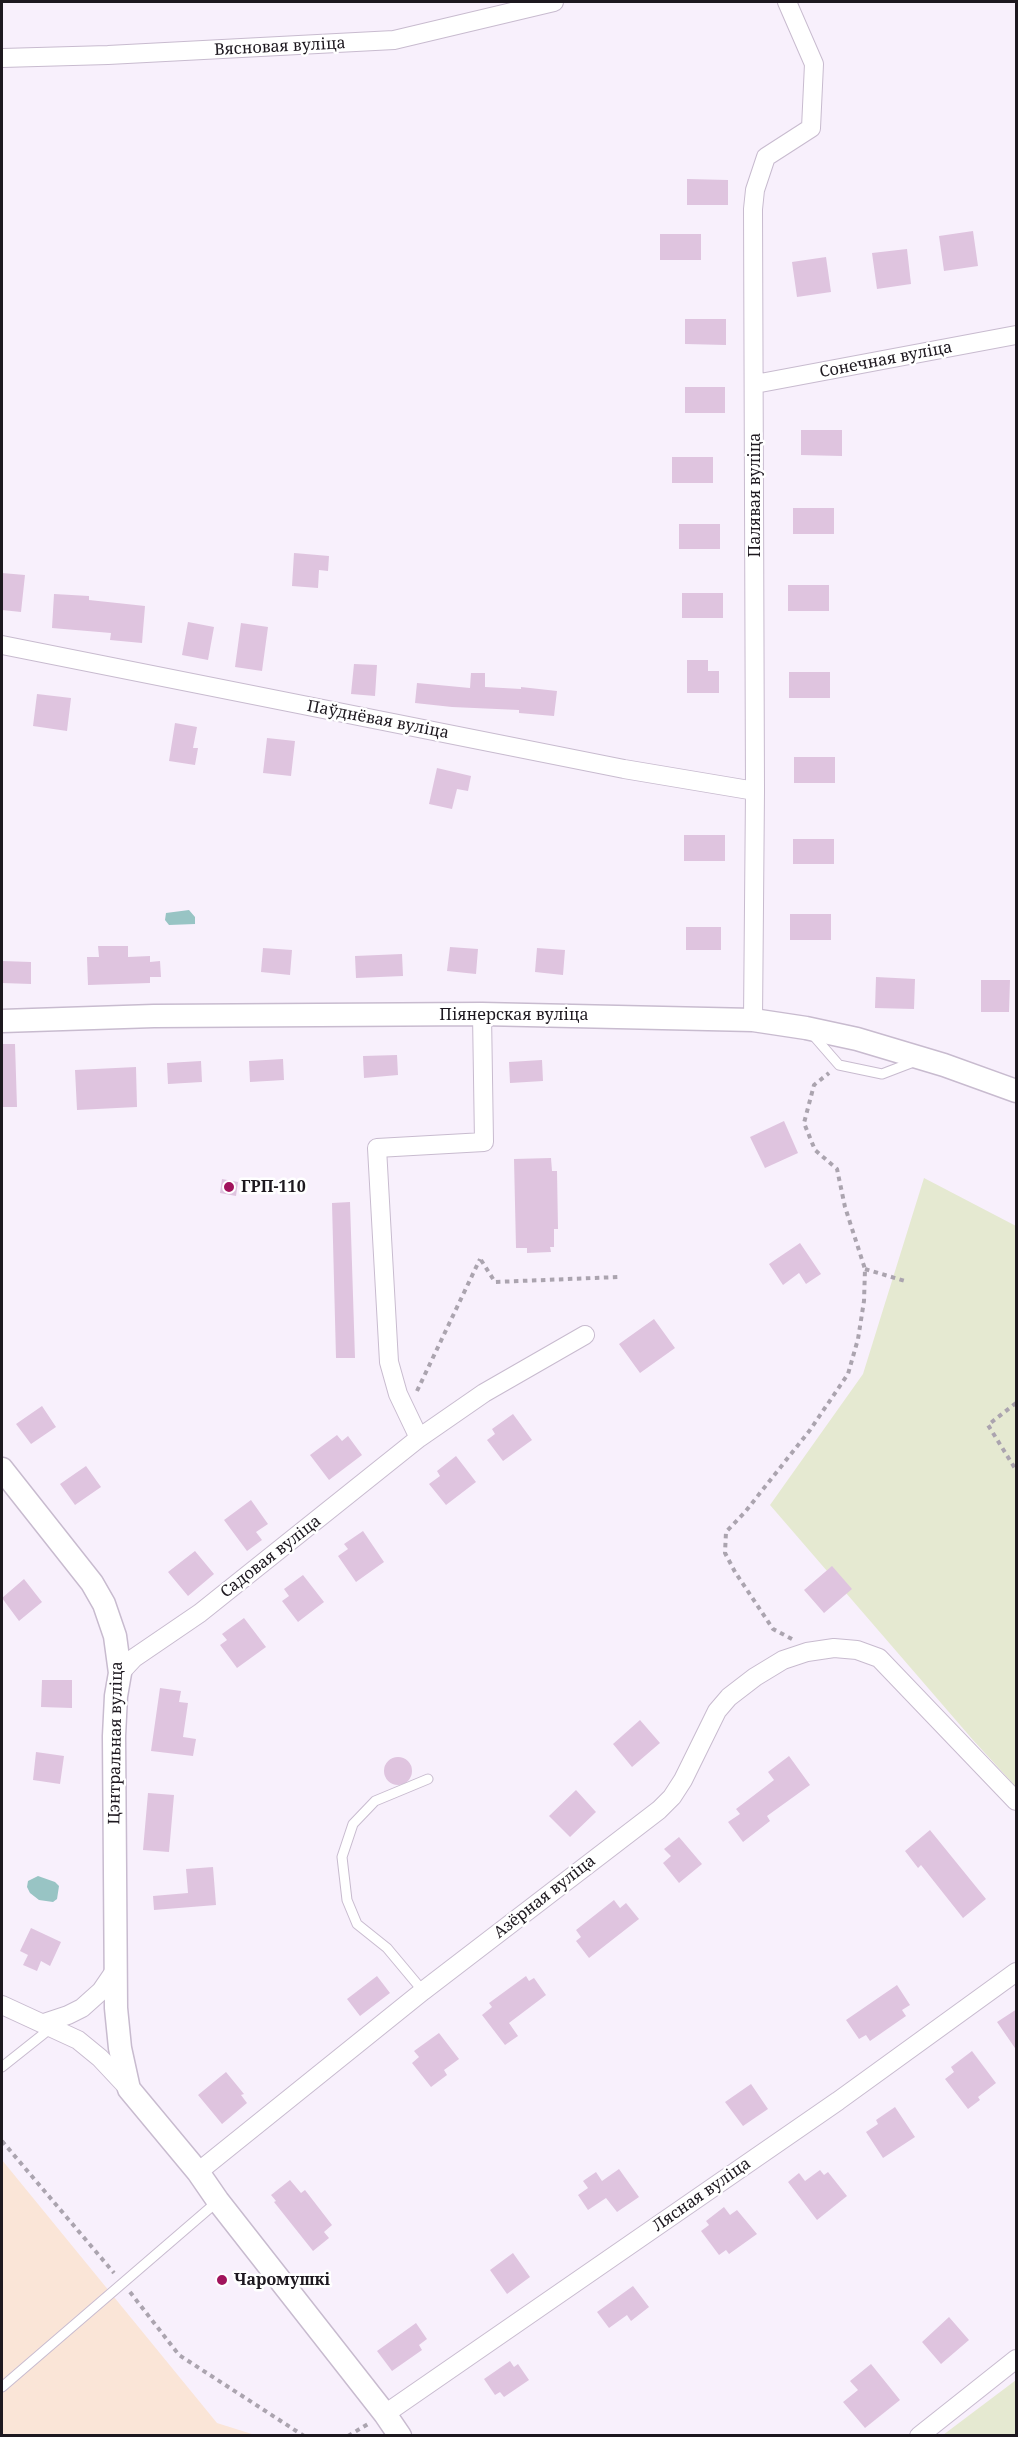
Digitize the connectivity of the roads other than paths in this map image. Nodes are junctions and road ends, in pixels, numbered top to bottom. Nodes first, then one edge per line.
1 (554, 2) edge
2 (787, 2) edge
3 (2, 58) edge
4 (1017, 335) edge
5 (755, 384) junction
6 (2, 645) edge
7 (755, 791) junction
8 (482, 1014) junction
9 (753, 1020) junction
10 (2, 1022) edge
11 (806, 1028) junction
12 (922, 1058) junction
13 (1017, 1091) edge
14 (585, 1335) dead end
15 (419, 1438) junction
16 (2, 1469) edge
17 (120, 1673) junction
18 (428, 1779) dead end
19 (1017, 1801) edge
20 (116, 1969) junction
21 (1017, 1972) edge
22 (423, 1991) junction
23 (2, 2005) edge
24 (48, 2025) junction
25 (2, 2067) edge
26 (129, 2089) junction
27 (198, 2172) junction
28 (218, 2201) junction
29 (1017, 2359) edge
30 (2, 2387) edge
31 (385, 2414) junction
32 (400, 2436) edge
33 (919, 2436) edge

1 - 3 street, Вясновая вуліца
2 - 5 street, Палявая вуліца
4 - 5 street, Сонечная вуліца
5 - 7 street, Палявая вуліца
6 - 7 street, Паўднёвая вуліца
7 - 9 street, Палявая вуліца
8 - 9 street, Піянерская вуліца
8 - 10 street, Піянерская вуліца
8 - 15 street
9 - 11 street, Піянерская вуліца
11 - 12 street, Піянерская вуліца
11 - 12 lane
12 - 13 street, Піянерская вуліца
14 - 15 street, Садовая вуліца
15 - 17 street, Садовая вуліца
16 - 17 street, Цэнтральная вуліца
17 - 20 street, Цэнтральная вуліца
18 - 22 lane
19 - 22 street, Азёрная вуліца
20 - 24 street
20 - 26 street, Цэнтральная вуліца
21 - 31 street, Лясная вуліца
22 - 27 street, Азёрная вуліца
23 - 24 street, Цэнтральная вуліца
24 - 25 lane
24 - 26 street, Цэнтральная вуліца
26 - 27 street, Цэнтральная вуліца
27 - 28 street, Цэнтральная вуліца
28 - 30 lane
28 - 31 street, Цэнтральная вуліца
29 - 33 street
31 - 32 street, Цэнтральная вуліца

